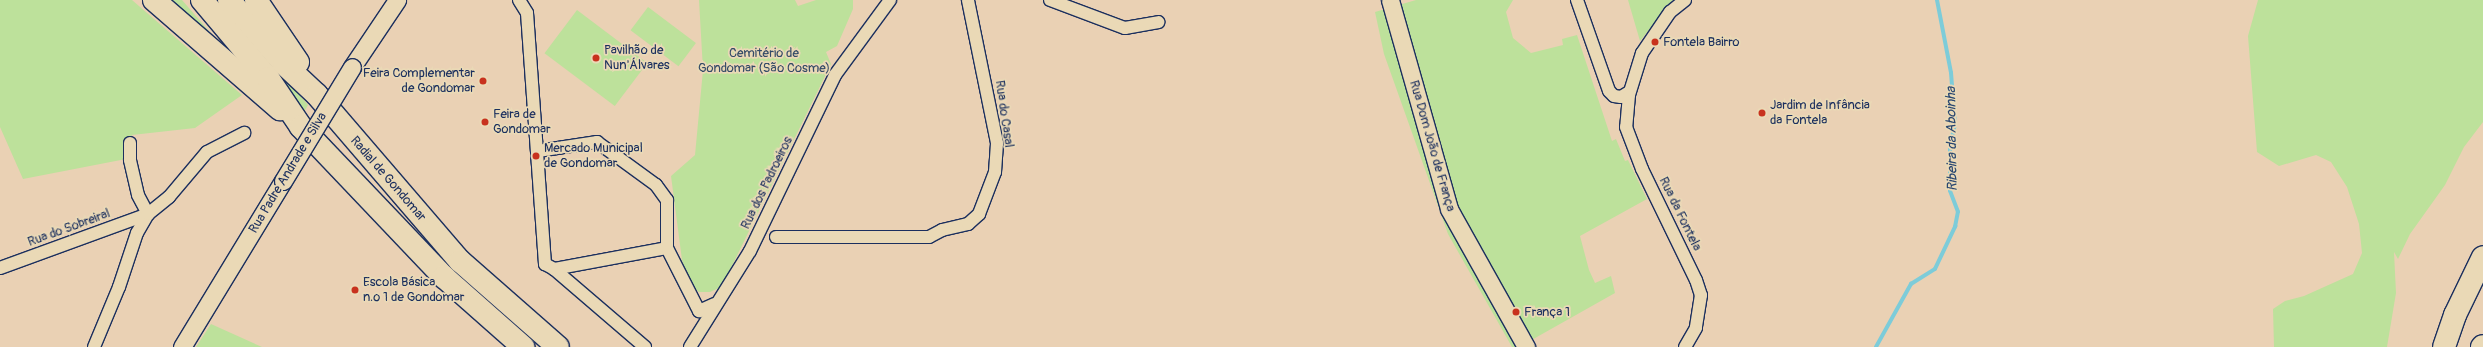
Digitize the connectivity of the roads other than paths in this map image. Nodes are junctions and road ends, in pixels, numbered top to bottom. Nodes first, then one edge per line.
1 (154, 0) edge
2 (202, 0) edge
3 (229, 0) edge
4 (256, 0) edge
5 (519, 0) edge
6 (890, 0) edge
7 (968, 0) edge
8 (1050, 0) edge
9 (1390, 0) edge
10 (1578, 0) edge
11 (1685, 0) edge
12 (392, 2) edge
13 (1158, 22) dead end
14 (1630, 92) junction
15 (317, 95) junction
16 (301, 127) junction
17 (244, 133) dead end
18 (130, 143) dead end
19 (538, 151) junction
20 (148, 214) junction
21 (776, 237) dead end
22 (667, 248) junction
23 (2483, 257) edge
24 (0, 268) edge
25 (554, 269) junction
26 (715, 304) junction
27 (94, 347) edge
28 (182, 347) edge
29 (524, 347) edge
30 (558, 347) edge
31 (645, 347) edge
32 (690, 347) edge
33 (1526, 347) edge
34 (1685, 347) edge
35 (2444, 347) edge

1 - 16 highway
2 - 16 highway, Radial de Gondomar
3 - 15 highway, Radial de Gondomar
4 - 15 highway
5 - 19 street
6 - 26 street, Rua dos Padroeiros
7 - 21 street, Rua do Casal
8 - 13 street
9 - 33 main road, Rua Dom João de França
10 - 14 street
11 - 14 street, Rua da Fontela
12 - 28 main road, Rua Padre Andrade e Silva, bridge
14 - 34 street, Rua da Fontela
15 - 30 highway, Radial de Gondomar
16 - 29 highway, Radial de Gondomar
17 - 20 street
18 - 20 street
19 - 22 street
19 - 25 street
20 - 24 street, Rua do Sobreiral
20 - 27 street
22 - 25 street
22 - 26 street
23 - 35 highway
25 - 31 street
26 - 32 street, Rua dos Padroeiros

